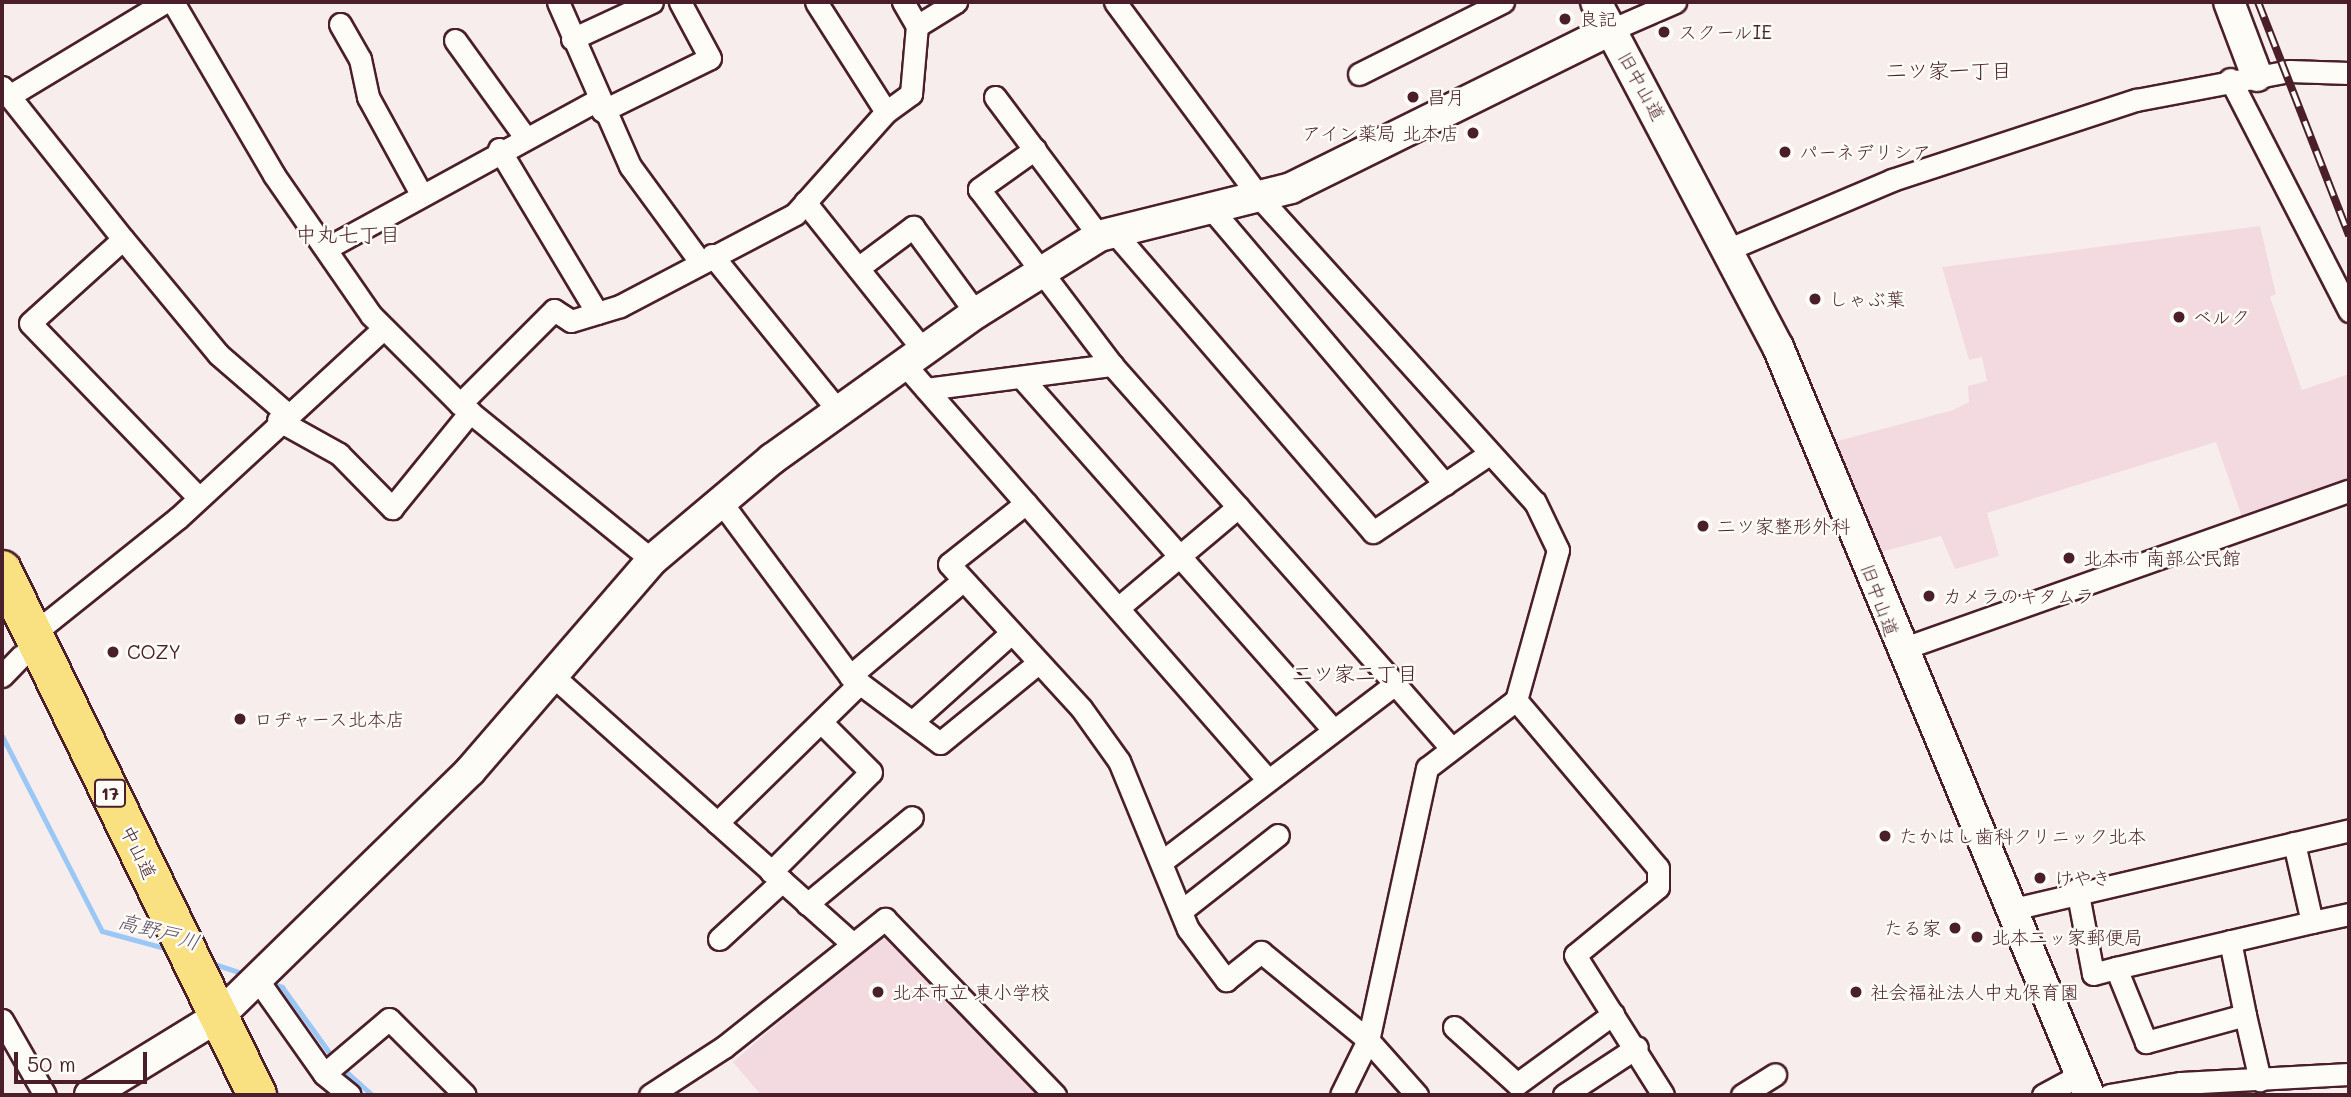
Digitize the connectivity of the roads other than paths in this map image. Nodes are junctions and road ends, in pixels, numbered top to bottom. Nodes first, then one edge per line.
1 (165, 2) edge
2 (173, 2) edge
3 (558, 2) edge
4 (652, 2) edge
5 (680, 2) edge
6 (816, 2) edge
7 (903, 2) edge
8 (956, 2) edge
9 (1115, 2) edge
10 (1503, 2) edge
11 (1597, 2) edge
12 (1675, 2) edge
13 (2229, 2) edge
14 (340, 24) dead end
15 (917, 26) junction
16 (1611, 30) junction
17 (572, 39) junction
18 (455, 40) dead end
19 (2349, 73) edge
20 (1359, 74) dead end
21 (2244, 77) junction
22 (5, 92) edge
23 (995, 97) dead end
24 (600, 106) junction
25 (886, 112) junction
26 (525, 137) junction
27 (499, 149) junction
28 (1035, 149) junction
29 (421, 194) junction
30 (1261, 198) junction
31 (806, 202) junction
32 (1214, 212) junction
33 (1106, 234) junction
34 (123, 239) junction
35 (327, 248) junction
36 (1729, 248) junction
37 (706, 259) junction
38 (858, 268) junction
39 (1038, 272) junction
40 (2349, 311) edge
41 (597, 313) junction
42 (976, 313) junction
43 (383, 329) junction
44 (915, 358) junction
45 (1112, 365) junction
46 (1022, 378) junction
47 (926, 389) junction
48 (465, 408) junction
49 (840, 412) junction
50 (282, 417) junction
51 (1489, 454) junction
52 (1445, 484) junction
53 (2349, 491) edge
54 (197, 496) junction
55 (721, 502) junction
56 (1026, 503) junction
57 (1237, 507) junction
58 (1177, 558) junction
59 (652, 560) junction
60 (2, 570) edge
61 (961, 582) junction
62 (1118, 608) junction
63 (1010, 634) junction
64 (14, 645) edge
65 (1899, 650) junction
66 (1038, 663) junction
67 (553, 676) junction
68 (855, 679) junction
69 (1395, 684) junction
70 (1516, 700) junction
71 (821, 722) junction
72 (912, 722) junction
73 (1332, 729) junction
74 (1451, 748) junction
75 (1267, 779) junction
76 (912, 817) dead end
77 (717, 823) junction
78 (2349, 830) edge
79 (1278, 835) dead end
80 (2294, 843) junction
81 (1161, 862) junction
82 (776, 876) junction
83 (2077, 889) junction
84 (807, 904) junction
85 (2009, 910) junction
86 (1181, 911) junction
87 (2349, 914) edge
88 (2312, 922) junction
89 (719, 940) dead end
90 (2230, 941) junction
91 (850, 942) junction
92 (2116, 968) junction
93 (257, 979) junction
94 (1613, 1014) junction
95 (2245, 1015) junction
96 (2, 1020) edge
97 (211, 1021) junction
98 (1454, 1027) dead end
99 (1368, 1040) junction
100 (1637, 1047) junction
101 (324, 1074) junction
102 (1774, 1074) dead end
103 (2349, 1074) edge
104 (2260, 1080) junction
105 (2084, 1085) edge
106 (2183, 1089) edge
107 (45, 1095) edge
108 (90, 1095) edge
109 (231, 1095) edge
110 (257, 1095) edge
111 (350, 1095) edge
112 (465, 1095) edge
113 (650, 1095) edge
114 (1055, 1095) edge
115 (1341, 1095) edge
116 (1417, 1095) edge
117 (1564, 1095) edge
118 (1663, 1095) edge
119 (1742, 1095) edge
120 (2043, 1095) edge
121 (2109, 1095) edge

1 - 22 street
2 - 35 street
3 - 17 street
4 - 17 street
5 - 24 street
6 - 25 street
7 - 15 street
8 - 15 street
9 - 30 street
10 - 20 street
11 - 16 street, 旧中山道
12 - 16 street
13 - 21 street
14 - 29 street
15 - 25 street
16 - 30 street
16 - 36 street, 旧中山道
17 - 24 street
18 - 26 street
19 - 21 street
21 - 36 street
21 - 40 street
22 - 34 street
23 - 28 street
24 - 26 street
24 - 37 street
25 - 31 street
26 - 27 street
27 - 29 street
27 - 41 street
28 - 33 street
28 - 39 street
29 - 35 street
30 - 32 street
30 - 51 street
31 - 37 street
31 - 38 street
32 - 33 street
32 - 52 street
33 - 39 street
33 - 52 street
34 - 50 street
34 - 54 street
35 - 43 street
36 - 65 street, 旧中山道
37 - 41 street
37 - 49 street
38 - 42 street
38 - 44 street
39 - 42 street
39 - 45 street
41 - 48 street
42 - 44 street
43 - 48 street
43 - 50 street
44 - 47 street
44 - 49 street
45 - 46 street
45 - 57 street
46 - 47 street
46 - 58 street
47 - 56 street
48 - 50 street
48 - 59 street
49 - 55 street
50 - 54 street
51 - 52 street
51 - 70 street
53 - 65 street
54 - 64 street
55 - 59 street
55 - 68 street
56 - 61 street
56 - 62 street
57 - 58 street
57 - 69 street
58 - 62 street
58 - 73 street
59 - 67 street
60 - 64 highway, 中山道 / 17
61 - 63 street
61 - 68 street
62 - 75 street
63 - 66 street
63 - 72 street
64 - 97 highway, 中山道 / 17
65 - 85 street, 旧中山道
66 - 72 street
66 - 81 street
67 - 77 street
67 - 93 street
68 - 71 street
68 - 72 street
69 - 73 street
69 - 74 street
70 - 74 street
70 - 94 street
71 - 77 street
71 - 82 street
73 - 75 street
74 - 99 street
75 - 81 street
76 - 84 street
77 - 82 street
78 - 80 street
79 - 86 street
80 - 83 street
80 - 88 street
81 - 86 street
82 - 84 street
82 - 89 street
83 - 85 street
83 - 92 street
84 - 91 street
85 - 105 street, 旧中山道
86 - 99 street
87 - 88 street
88 - 90 street
90 - 92 street
90 - 95 street
91 - 113 street
91 - 114 street
92 - 95 street
93 - 97 street
93 - 101 street
94 - 98 street
94 - 100 street
95 - 104 street
96 - 107 street
97 - 108 street
97 - 109 highway, 中山道 / 17
97 - 110 highway, 中山道 / 17
99 - 115 street
99 - 116 street
100 - 117 street
100 - 118 street
101 - 111 street
101 - 112 street
102 - 119 street
103 - 104 street
104 - 106 street
105 - 120 street
106 - 121 street

